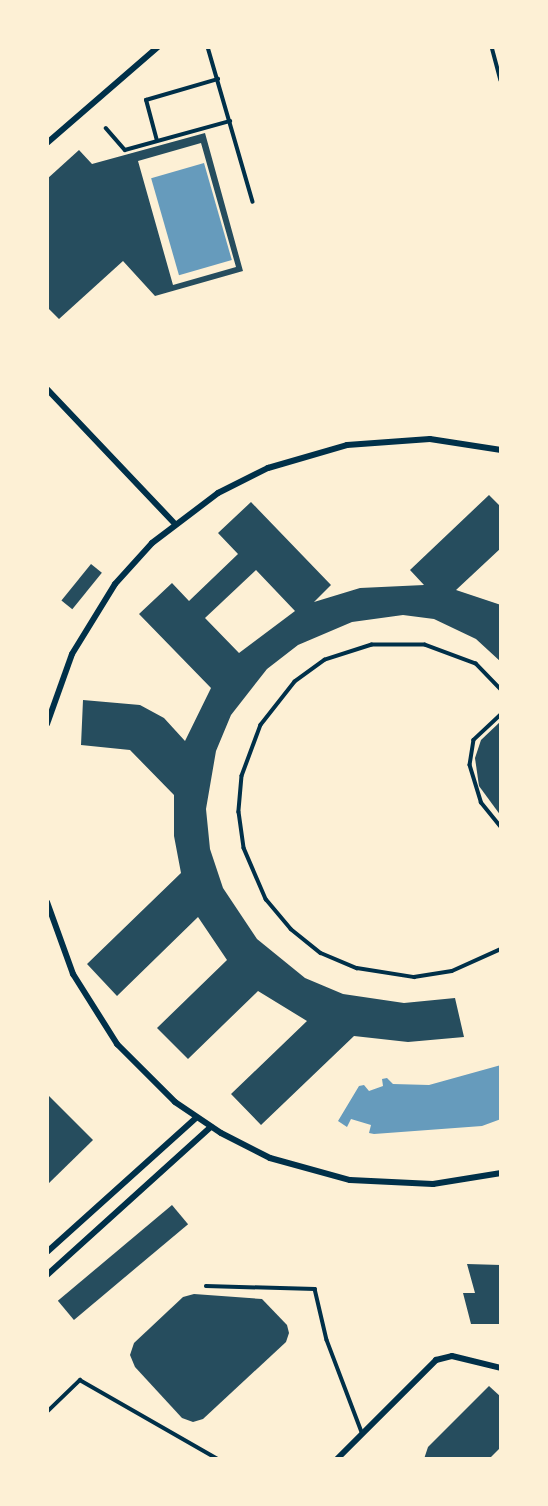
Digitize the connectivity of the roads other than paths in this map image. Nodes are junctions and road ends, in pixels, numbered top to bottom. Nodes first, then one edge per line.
1 (158, 47) edge
2 (208, 47) edge
3 (492, 47) edge
4 (218, 79) junction
5 (501, 80) edge
6 (230, 121) junction
7 (106, 128) dead end
8 (157, 141) junction
9 (47, 144) edge
10 (253, 202) dead end
11 (47, 389) edge
12 (501, 450) edge
13 (174, 523) junction
14 (501, 690) edge
15 (501, 715) edge
16 (47, 724) edge
17 (501, 827) edge
18 (47, 902) edge
19 (501, 950) edge
20 (196, 1118) junction
21 (211, 1127) junction
22 (501, 1173) edge
23 (47, 1252) edge
24 (47, 1275) edge
25 (206, 1286) dead end
26 (501, 1368) edge
27 (47, 1412) edge
28 (362, 1432) junction
29 (218, 1459) edge
30 (337, 1459) edge

1 - 9 street
2 - 4 lane
3 - 5 lane
4 - 6 lane
4 - 8 lane
6 - 8 lane
6 - 10 lane
7 - 8 lane
11 - 13 street
12 - 13 street
13 - 16 street
14 - 19 lane
15 - 17 lane
18 - 20 street
20 - 21 street
20 - 23 street
21 - 22 street
21 - 24 street
25 - 28 lane
26 - 28 street
27 - 29 lane
28 - 30 street

